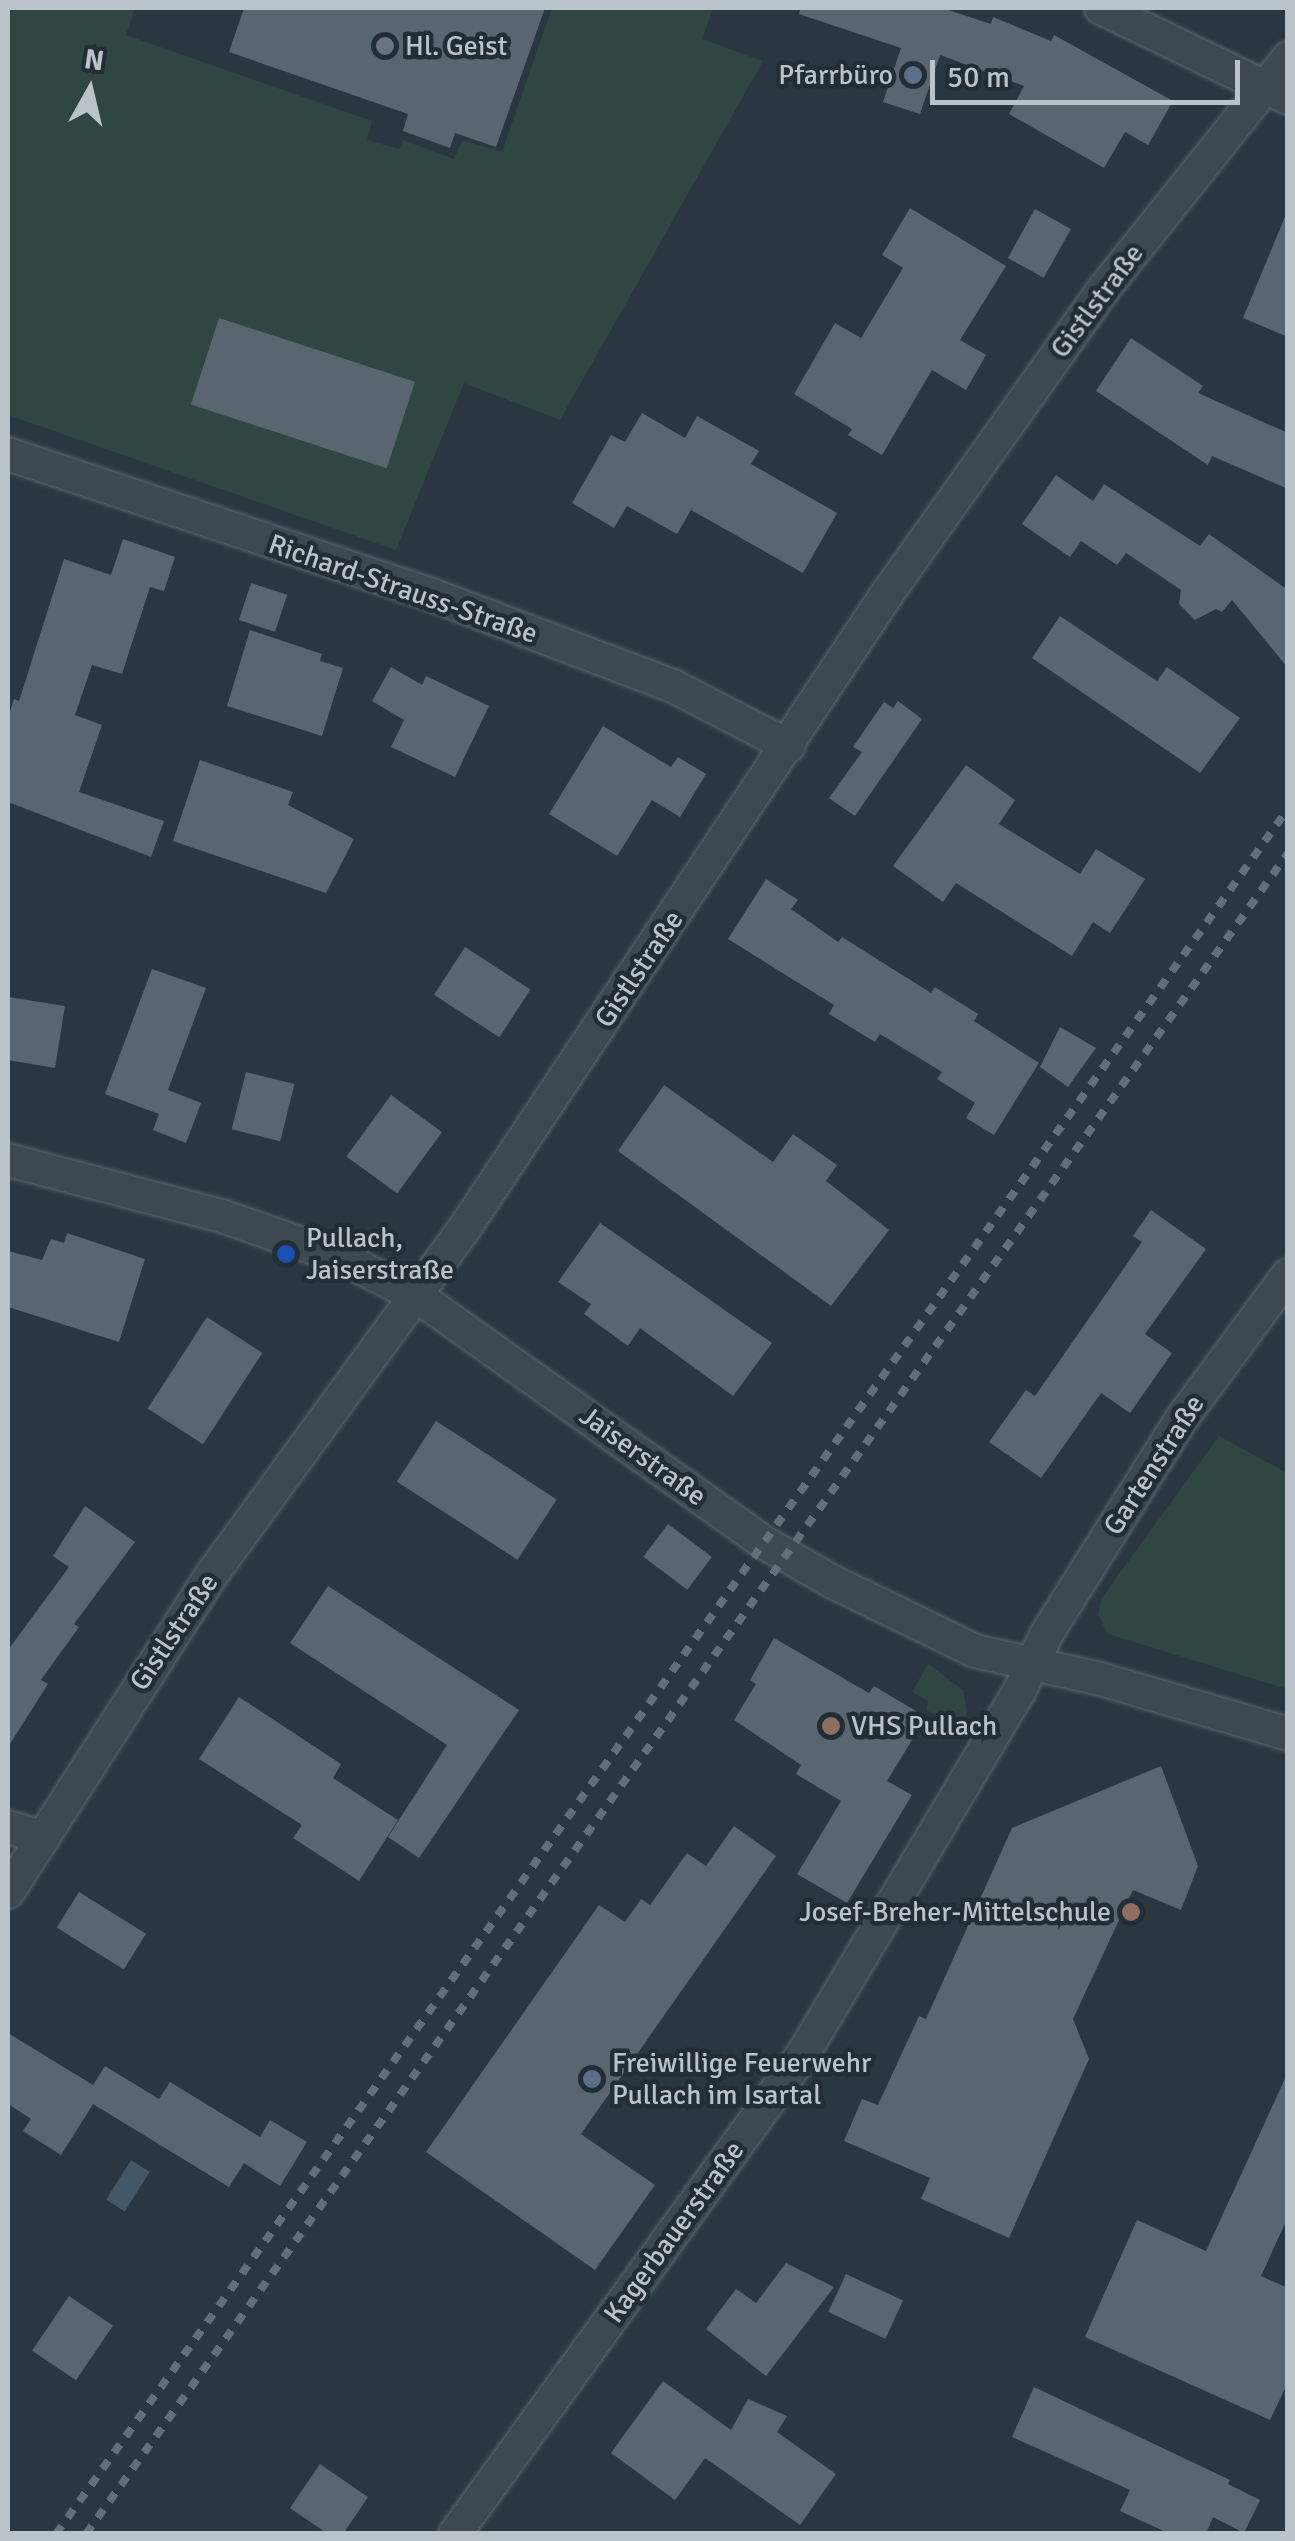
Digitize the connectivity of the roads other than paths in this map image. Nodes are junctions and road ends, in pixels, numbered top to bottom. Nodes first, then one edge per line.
1 (1101, 8) edge
2 (1288, 58) edge
3 (1275, 92) edge
4 (8, 454) edge
5 (789, 746) junction
6 (8, 1160) edge
7 (1288, 1275) edge
8 (417, 1296) junction
9 (1033, 1664) junction
10 (1288, 1734) edge
11 (8, 1826) edge
12 (43, 1838) junction
13 (8, 1892) edge
14 (455, 2534) edge

1 - 3 street
2 - 3 street, Gistlstraße
3 - 5 street, Gistlstraße
4 - 5 street, Richard-Strauss-Straße
5 - 8 street, Gistlstraße
6 - 8 street, Jaiserstraße
7 - 9 street, Gartenstraße
8 - 9 street, Jaiserstraße
8 - 12 street, Gistlstraße
9 - 10 street, Jaiserstraße
9 - 14 street, Kagerbauerstraße
11 - 12 street
12 - 13 street, Gistlstraße

